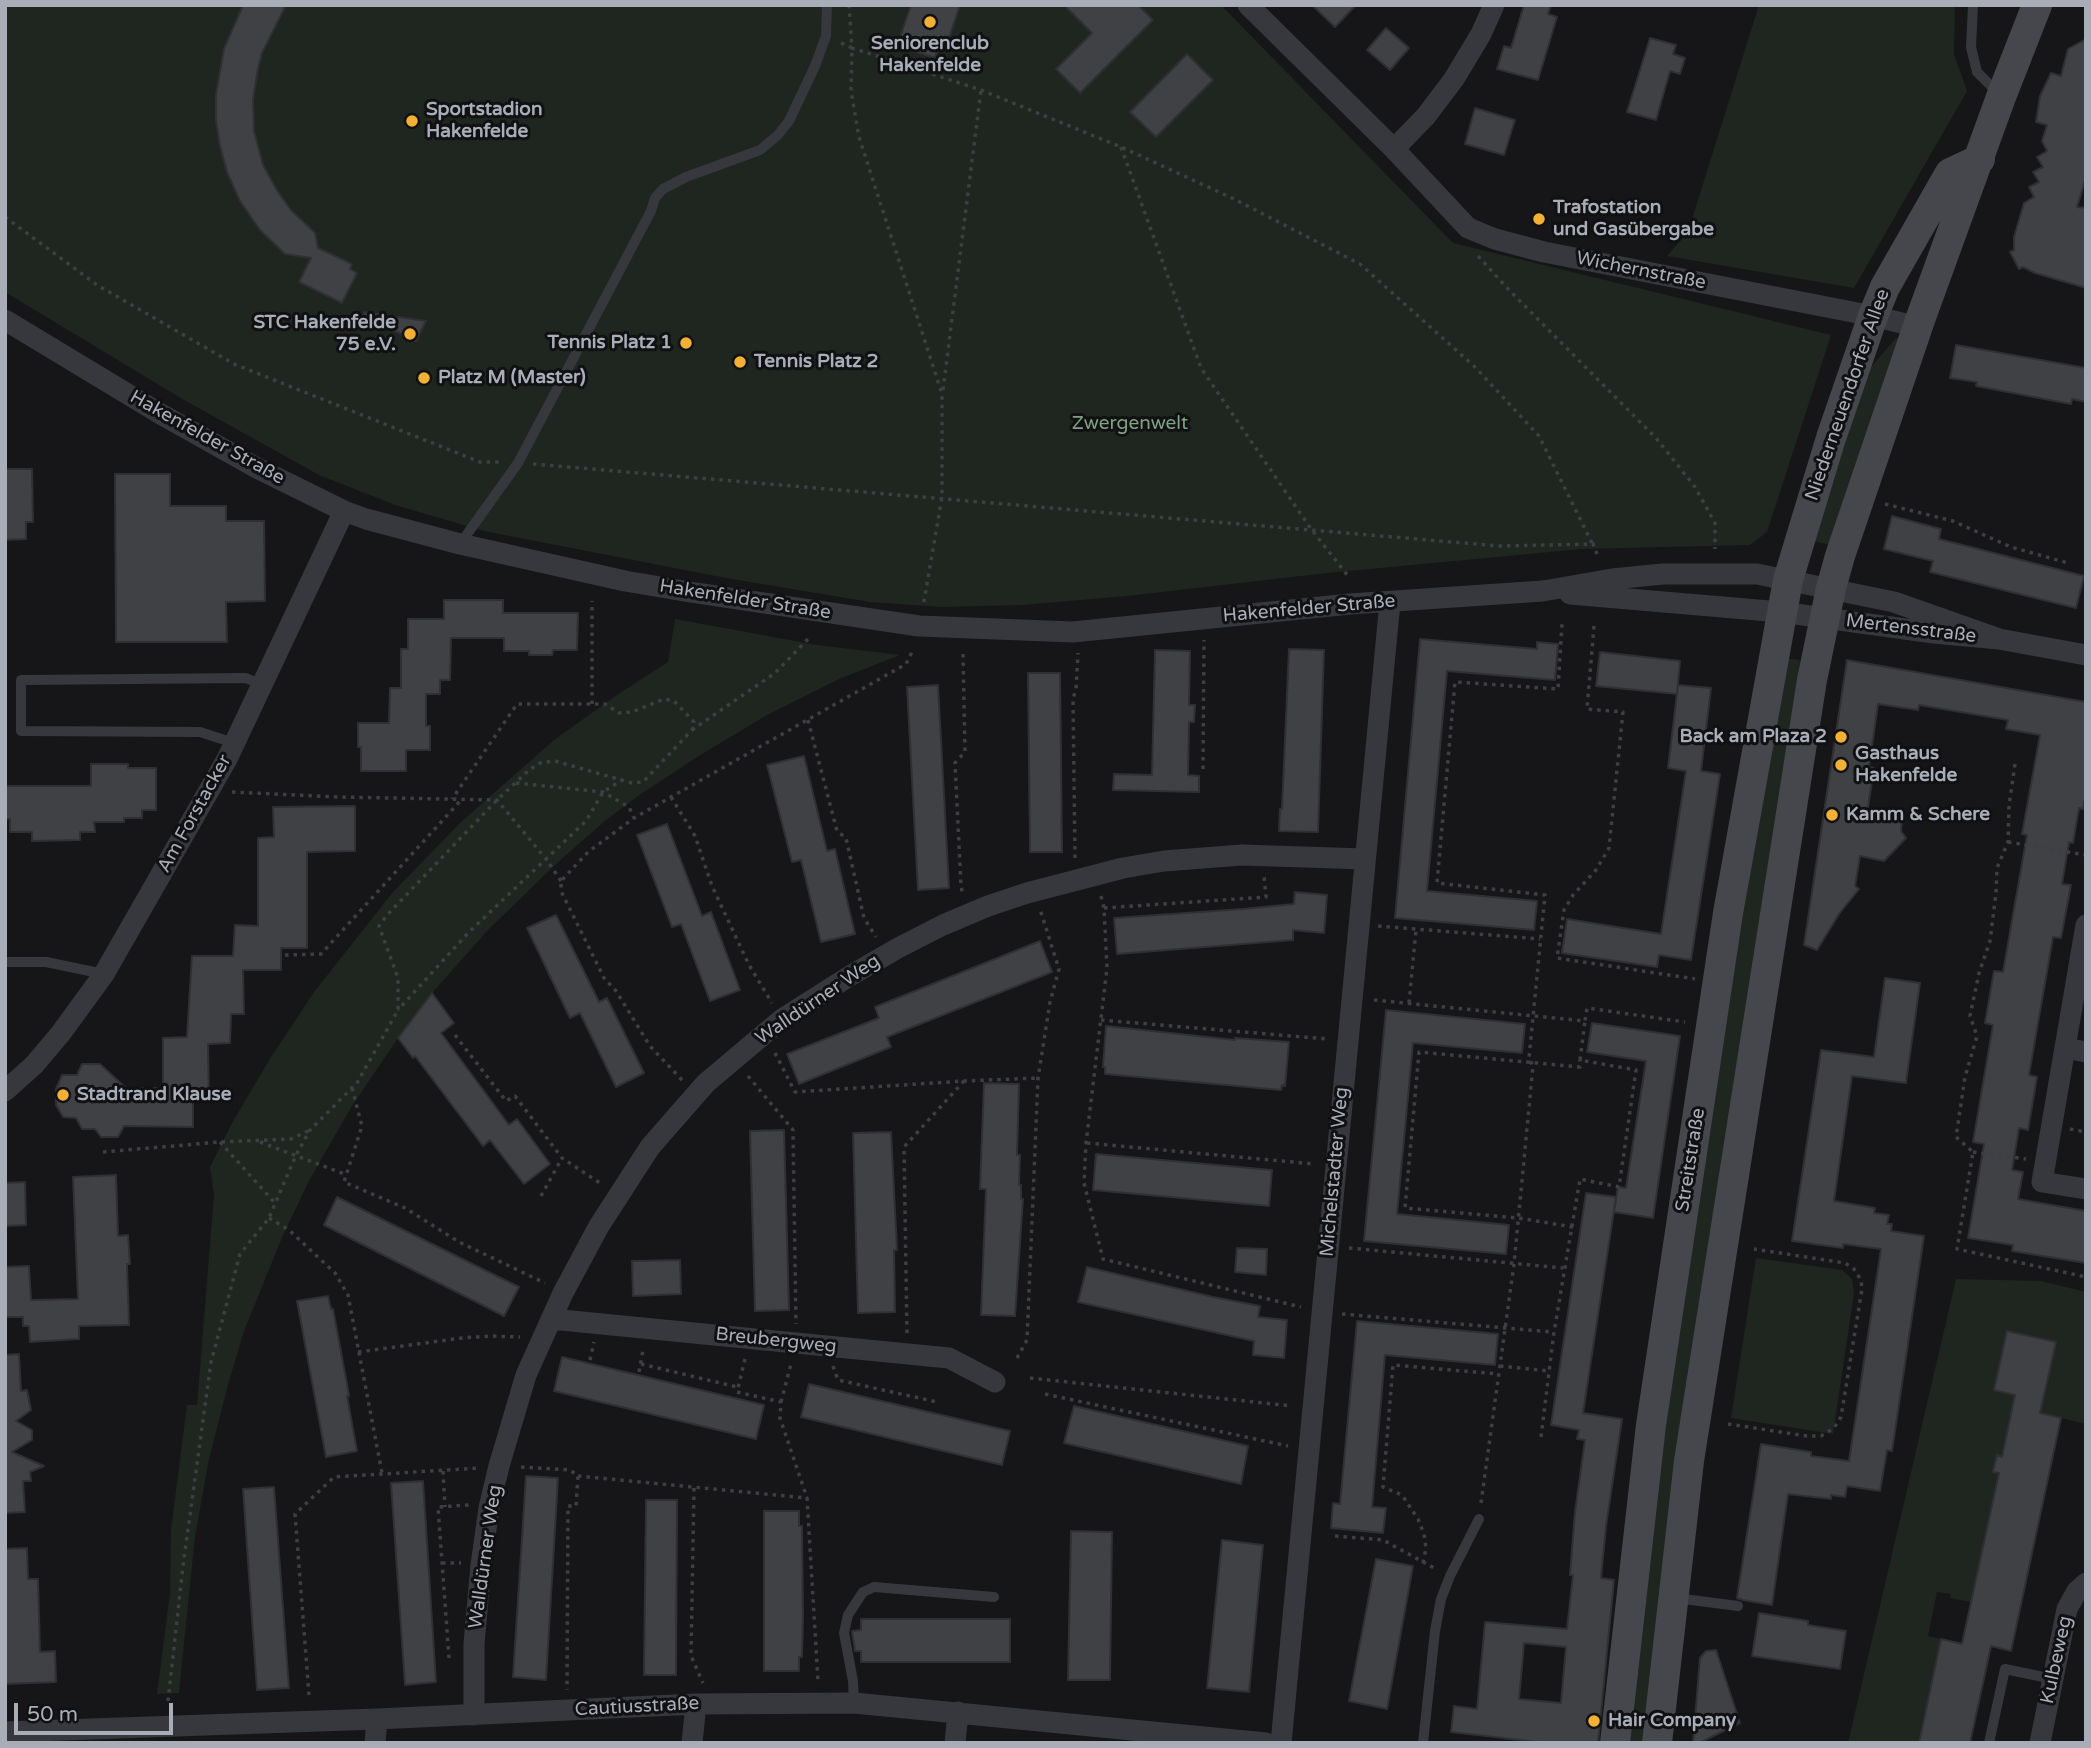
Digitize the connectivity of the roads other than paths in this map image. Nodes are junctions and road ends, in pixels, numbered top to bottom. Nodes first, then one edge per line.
1 (827, 5) edge
2 (1248, 5) edge
3 (1494, 5) edge
4 (1973, 5) edge
5 (2037, 5) edge
6 (2001, 97) junction
7 (1394, 149) junction
8 (1980, 159) junction
9 (1873, 316) junction
10 (5, 320) edge
11 (1917, 327) junction
12 (344, 511) junction
13 (460, 544) junction
14 (1788, 580) junction
15 (1831, 588) junction
16 (1543, 591) junction
17 (1390, 602) junction
18 (1781, 612) junction
19 (1825, 618) junction
20 (1998, 639) junction
21 (2086, 655) edge
22 (262, 685) junction
23 (234, 743) junction
24 (1365, 859) junction
25 (2086, 925) edge
26 (5, 962) edge
27 (104, 974) junction
28 (2075, 1050) edge
29 (5, 1091) edge
30 (2086, 1189) edge
31 (551, 1319) junction
32 (995, 1382) dead end
33 (1479, 1519) road end
34 (2086, 1583) edge
35 (994, 1597) dead end
36 (1673, 1598) junction
37 (1738, 1606) dead end
38 (2053, 1679) junction
39 (854, 1703) junction
40 (696, 1704) junction
41 (958, 1712) junction
42 (474, 1715) junction
43 (377, 1719) junction
44 (5, 1732) edge
45 (375, 1743) edge
46 (692, 1743) edge
47 (955, 1743) edge
48 (1266, 1743) edge
49 (1281, 1743) edge
50 (1423, 1743) edge
51 (1615, 1743) edge
52 (1657, 1743) edge
53 (1989, 1743) edge
54 (2040, 1743) edge

1 - 13 lane
2 - 7 street, Wichernstraße
3 - 7 street
4 - 6 lane
5 - 6 main road
6 - 8 main road
7 - 9 street, Wichernstraße
8 - 9 main road, Niederneuendorfer Allee
8 - 11 main road
9 - 11 street, Wichernstraße
9 - 14 main road, Niederneuendorfer Allee
10 - 12 street, Hakenfelder Straße
11 - 15 main road
12 - 13 street, Hakenfelder Straße
12 - 22 street, Am Forstacker
13 - 17 street, Hakenfelder Straße
14 - 15 street, Mertensstraße
14 - 16 street, Hakenfelder Straße
14 - 18 main road, Streitstraße
15 - 19 main road
15 - 20 street, Mertensstraße
16 - 17 street, Hakenfelder Straße
16 - 18 street, Hakenfelder Straße
17 - 24 street, Michelstadter Weg
18 - 19 street, Mertensstraße
18 - 51 main road, Streitstraße
19 - 20 street, Mertensstraße
19 - 36 main road
20 - 21 street, Mertensstraße
22 - 23 street, Am Forstacker
22 - 23 lane
23 - 27 street, Am Forstacker
24 - 31 street, Walldürner Weg
24 - 49 street, Michelstadter Weg
25 - 28 street
26 - 27 lane
27 - 29 street, Am Forstacker
28 - 30 street
31 - 32 street, Breubergweg
31 - 42 street, Walldürner Weg
33 - 50 lane
34 - 38 street, Kulbeweg
35 - 39 lane
36 - 37 lane
36 - 52 main road
38 - 53 lane
38 - 54 street, Kulbeweg
39 - 40 street, Cautiusstraße
39 - 41 street, Cautiusstraße
40 - 42 street, Cautiusstraße
40 - 46 street
41 - 47 street
41 - 48 street, Cautiusstraße
42 - 43 street, Cautiusstraße
43 - 44 street, Cautiusstraße
43 - 45 street

